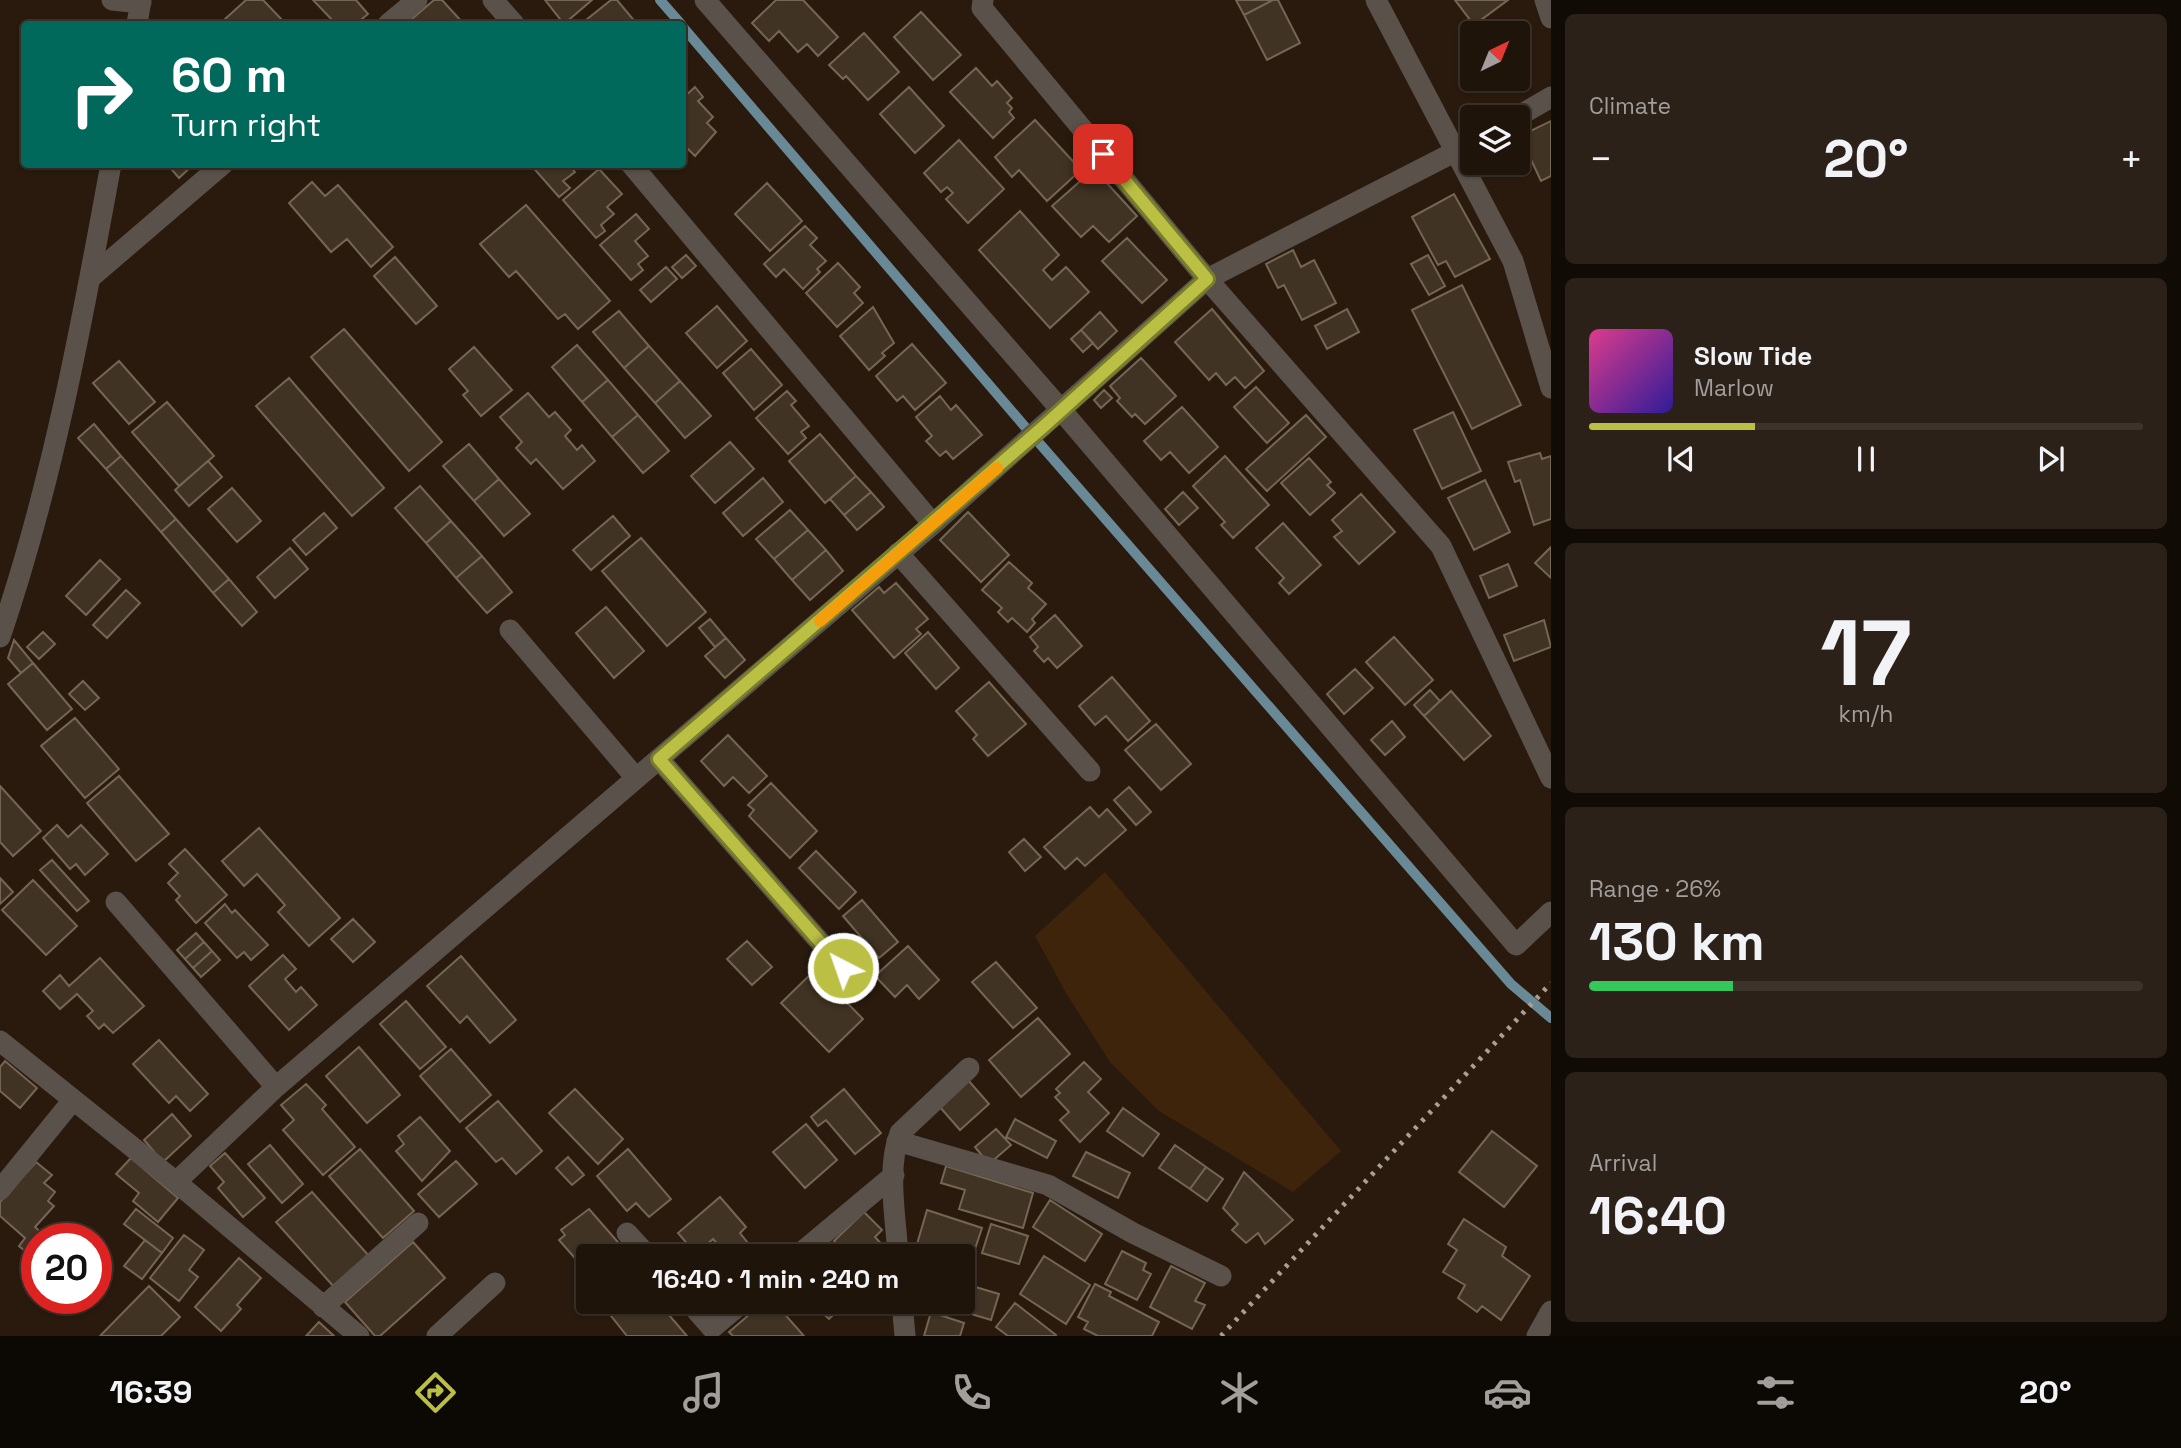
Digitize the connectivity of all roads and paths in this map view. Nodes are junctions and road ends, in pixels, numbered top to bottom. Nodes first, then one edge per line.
1 (112, 0) edge
2 (417, 0) edge
3 (493, 0) edge
4 (705, 0) edge
5 (983, 0) edge
6 (1376, 0) edge
7 (1545, 0) edge
8 (141, 1) edge
9 (1551, 19) edge
10 (138, 21) edge
11 (392, 21) edge
12 (511, 21) edge
13 (1551, 97) edge
14 (1530, 109) edge
15 (1460, 143) edge
16 (1460, 150) edge
17 (110, 168) edge
18 (218, 168) edge
19 (634, 168) edge
20 (1475, 175) edge
21 (90, 278) junction
22 (1207, 279) junction
23 (1551, 388) edge
24 (1062, 411) junction
25 (933, 524) junction
26 (898, 553) junction
27 (7, 587) edge
28 (510, 630) dead end
29 (0, 637) edge
30 (659, 759) junction
31 (1090, 771) dead end
32 (636, 778) junction
33 (1551, 778) edge
34 (116, 902) dead end
35 (1551, 912) edge
36 (843, 968) dead end
37 (0, 1041) edge
38 (969, 1068) dead end
39 (276, 1087) junction
40 (73, 1100) junction
41 (897, 1141) junction
42 (894, 1175) junction
43 (176, 1182) junction
44 (0, 1190) edge
45 (418, 1223) dead end
46 (627, 1233) dead end
47 (637, 1244) edge
48 (811, 1244) edge
49 (897, 1244) edge
50 (1222, 1276) dead end
51 (495, 1283) dead end
52 (323, 1307) junction
53 (1551, 1311) edge
54 (699, 1314) edge
55 (729, 1314) edge
56 (903, 1314) edge
57 (359, 1336) edge
58 (438, 1336) edge
59 (905, 1336) edge
60 (1537, 1336) edge

1 - 8 street
2 - 11 street
3 - 12 street
4 - 24 street
5 - 22 street
6 - 15 street
7 - 9 street
8 - 10 street
13 - 14 street
16 - 22 street
17 - 21 street
18 - 21 street
19 - 25 street
20 - 23 street
21 - 27 street
22 - 24 street
22 - 33 street
24 - 25 street
24 - 35 street
25 - 26 street
26 - 30 street
26 - 31 street
27 - 29 street
28 - 32 street
30 - 32 street
30 - 36 street
32 - 39 street
34 - 39 street
37 - 40 street
38 - 41 street
39 - 43 street
40 - 43 street
40 - 44 street
41 - 42 street
41 - 50 street
42 - 48 street
42 - 49 street
43 - 52 street
45 - 52 street
46 - 47 street
51 - 58 street
52 - 57 street
53 - 60 street
54 - 55 street
56 - 59 street

